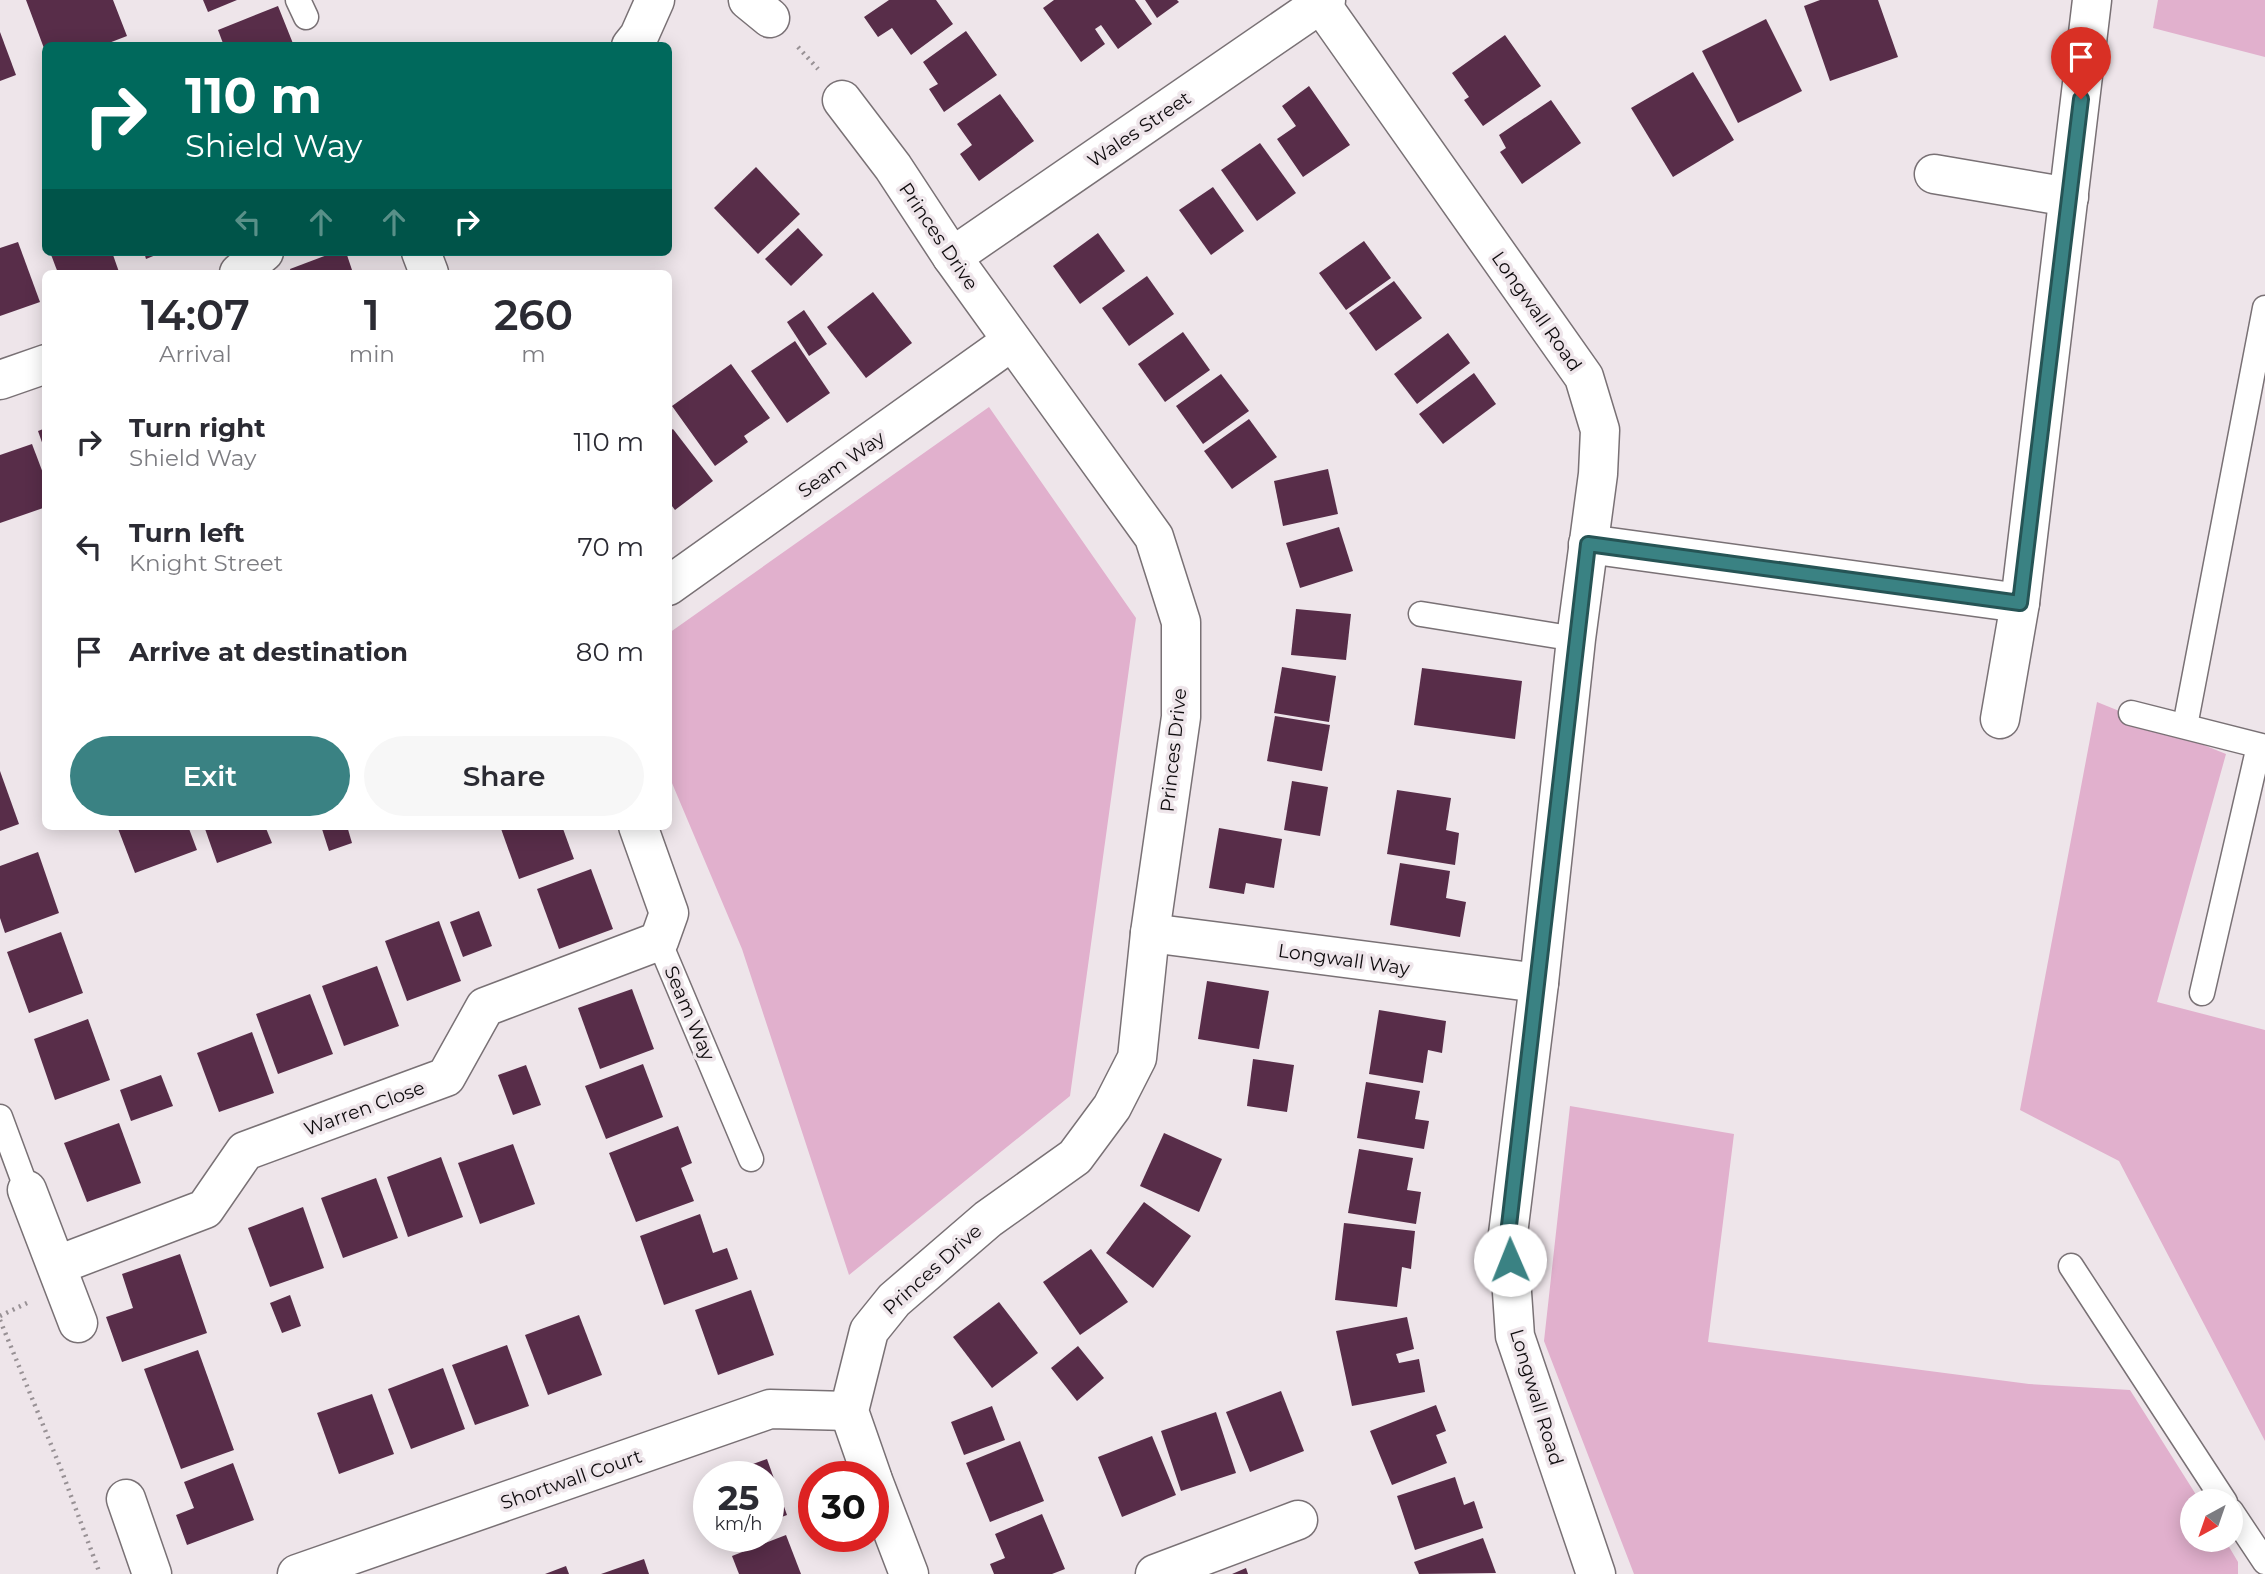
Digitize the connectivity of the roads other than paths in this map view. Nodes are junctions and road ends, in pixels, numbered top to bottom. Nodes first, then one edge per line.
1 (655, 0) edge
2 (2092, 0) edge
3 (1324, 2) edge
4 (634, 42) edge
5 (842, 100) road end
6 (1934, 174) dead end
7 (2068, 197) junction
8 (259, 256) edge
9 (952, 257) junction
10 (243, 270) edge
11 (2265, 308) edge
12 (1012, 341) junction
13 (42, 365) edge
14 (0, 380) edge
15 (1588, 544) junction
16 (672, 583) edge
17 (2020, 603) junction
18 (1421, 614) dead end
19 (1576, 639) junction
20 (2131, 713) dead end
21 (2000, 719) dead end
22 (2185, 726) junction
23 (2262, 746) edge
24 (639, 830) edge
25 (1150, 933) junction
26 (659, 940) junction
27 (1539, 983) junction
28 (2202, 993) dead end
29 (0, 1117) edge
30 (751, 1159) dead end
31 (27, 1190) joint
32 (58, 1265) junction
33 (2071, 1266) dead end
34 (78, 1324) dead end
35 (849, 1411) junction
36 (867, 1461) edge
37 (2217, 1489) edge
38 (126, 1499) dead end
39 (1298, 1520) dead end
40 (889, 1521) edge
41 (2244, 1530) edge
42 (2265, 1562) edge
43 (152, 1574) edge
44 (298, 1574) edge
45 (909, 1574) edge
46 (1155, 1574) edge
47 (1596, 1574) edge

1 - 4 street
2 - 7 street
3 - 9 street, Wales Street
3 - 15 street, Longwall Road
5 - 9 street, Princes Drive
6 - 7 street
7 - 17 street
8 - 10 street
9 - 12 street, Princes Drive
11 - 22 lane
12 - 16 street, Seam Way
12 - 25 street, Princes Drive
13 - 14 street
15 - 17 street
15 - 19 street, Longwall Road
17 - 21 street
18 - 19 lane
19 - 27 street, Longwall Road
20 - 22 lane
22 - 23 lane
23 - 28 lane
24 - 26 street, Seam Way
25 - 27 street, Longwall Way
25 - 35 street, Princes Drive
26 - 30 lane, Seam Way
26 - 32 street, Warren Close
27 - 47 street, Longwall Road
29 - 31 lane
31 - 32 street
32 - 34 street
33 - 37 lane
35 - 36 street
35 - 44 street, Shortwall Court
38 - 43 street
39 - 46 street
40 - 45 street
41 - 42 lane

